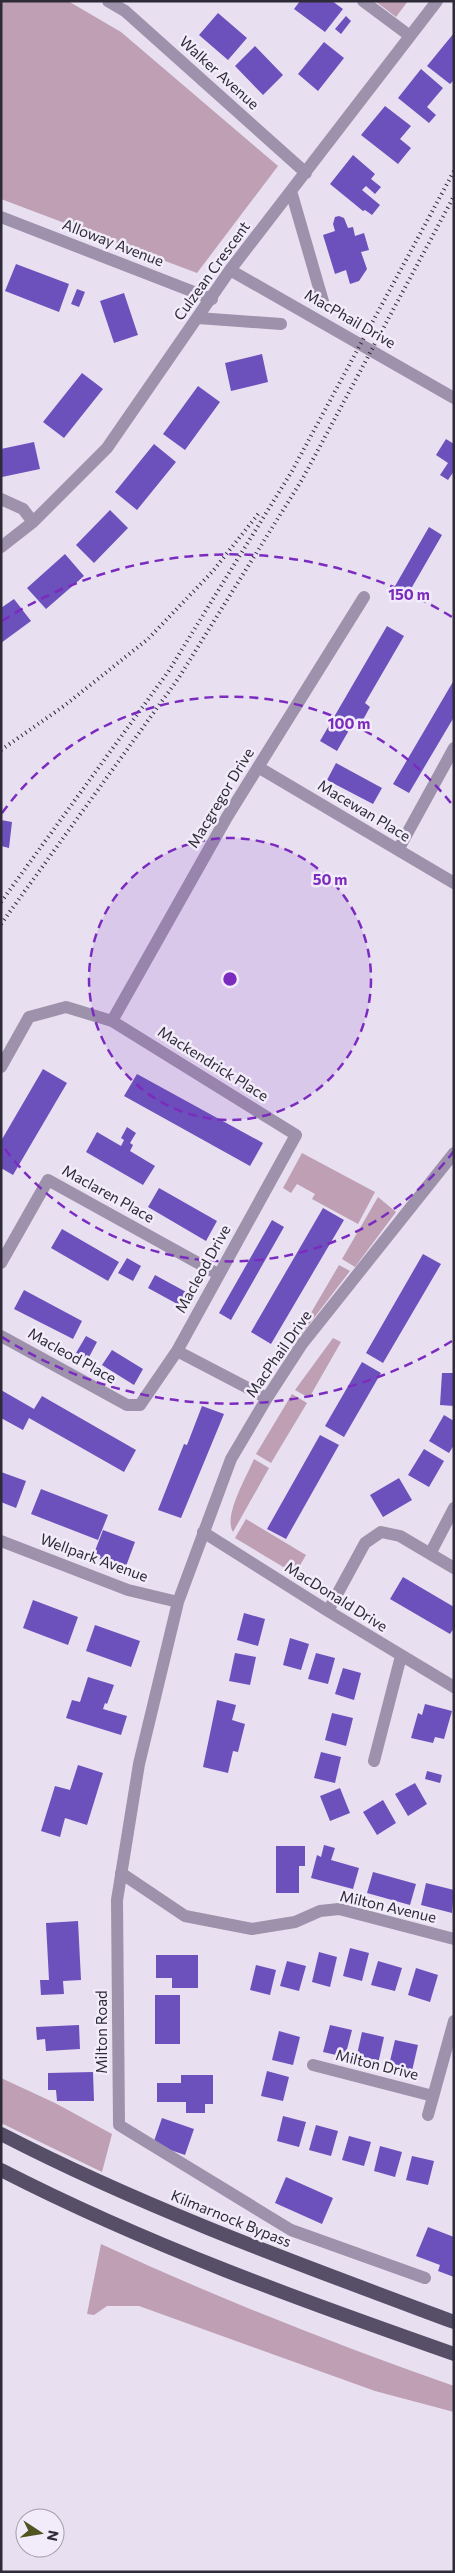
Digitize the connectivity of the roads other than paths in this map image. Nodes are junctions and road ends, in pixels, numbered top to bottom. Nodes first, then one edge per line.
1 (108, 1) edge
2 (363, 1) edge
3 (436, 1) edge
4 (410, 36) junction
5 (306, 172) junction
6 (291, 191) junction
7 (1, 217) edge
8 (230, 270) junction
9 (212, 299) junction
10 (324, 305) dead end
11 (198, 318) junction
12 (281, 324) dead end
13 (454, 398) edge
14 (1, 499) edge
15 (33, 522) junction
16 (1, 547) edge
17 (364, 597) dead end
18 (454, 748) edge
19 (258, 767) junction
20 (398, 850) junction
21 (454, 883) edge
22 (112, 1020) junction
23 (1, 1067) edge
24 (296, 1135) joint
25 (454, 1152) edge
26 (1, 1263) edge
27 (218, 1274) junction
28 (1, 1336) edge
29 (177, 1351) junction
30 (267, 1398) junction
31 (127, 1405) joint
32 (454, 1508) edge
33 (203, 1532) junction
34 (1, 1541) edge
35 (430, 1554) junction
36 (454, 1568) edge
37 (178, 1602) junction
38 (328, 1611) junction
39 (400, 1656) junction
40 (454, 1686) edge
41 (374, 1761) dead end
42 (121, 1873) junction
43 (454, 1939) edge
44 (454, 2021) edge
45 (313, 2065) dead end
46 (433, 2096) junction
47 (428, 2115) dead end
48 (1, 2134) edge
49 (1, 2170) edge
50 (425, 2278) dead end
51 (454, 2322) edge
52 (454, 2354) edge

1 - 5 street, Walker Avenue
2 - 4 street
3 - 4 street, Culzean Crescent
4 - 5 street, Culzean Crescent
5 - 6 street, Culzean Crescent
6 - 8 street, Culzean Crescent
6 - 10 street
7 - 9 street, Alloway Avenue
8 - 9 street, Culzean Crescent
8 - 13 street, MacPhail Drive
9 - 11 street, Culzean Crescent
11 - 12 street
11 - 15 street, Culzean Crescent
14 - 15 street
15 - 16 street, Culzean Crescent
17 - 19 street, Macgregor Drive
18 - 20 street
19 - 20 street, Macewan Place
19 - 22 street, Macgregor Drive
20 - 21 street, Macewan Place
22 - 23 street, Mackendrick Place
22 - 24 street, Mackendrick Place
24 - 27 street, Macleod Drive
25 - 30 street, MacPhail Drive
26 - 27 street, Maclaren Place
27 - 29 street, Macleod Drive
28 - 31 street, Macleod Place
29 - 30 street
29 - 31 street, Macleod Drive
30 - 33 street, MacPhail Drive
32 - 35 street
33 - 37 street, MacPhail Drive
33 - 38 street, MacDonald Drive
34 - 37 street, Wellpark Avenue
35 - 36 street
35 - 38 street
37 - 42 street, Milton Road
38 - 39 street, MacDonald Drive
39 - 40 street, MacDonald Drive
39 - 41 street
42 - 43 street, Milton Avenue
42 - 50 street, Milton Road
44 - 46 street, Milton Drive
45 - 46 street, Milton Drive
46 - 47 street, Milton Drive
48 - 51 highway, Kilmarnock Bypass
49 - 52 highway

